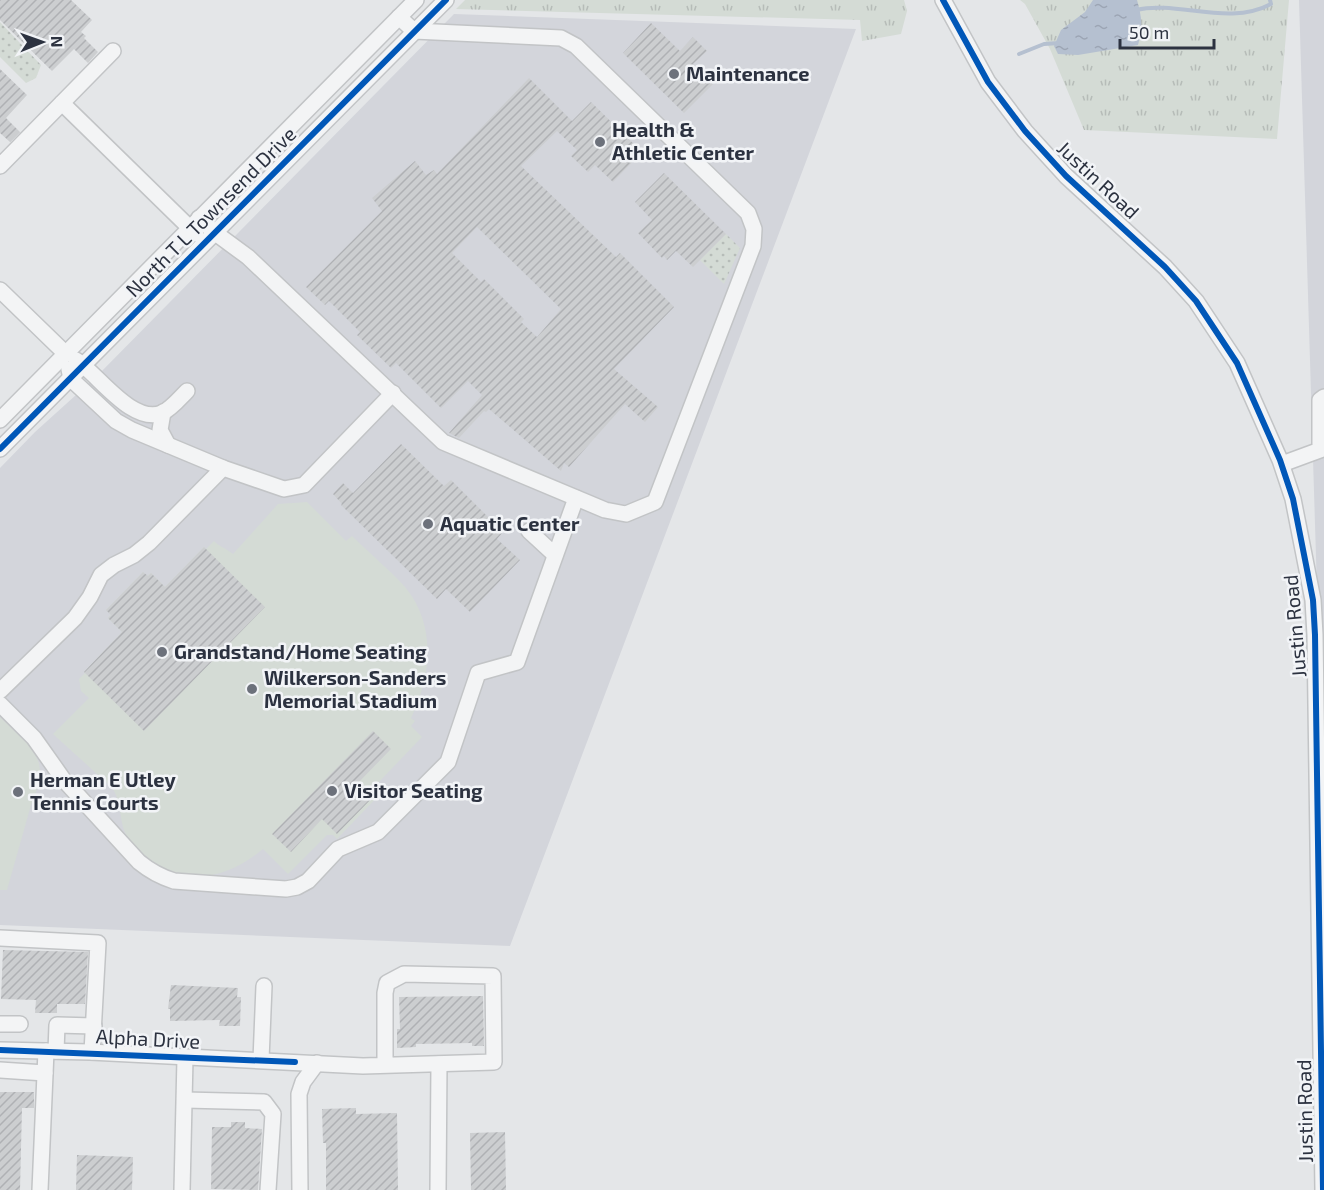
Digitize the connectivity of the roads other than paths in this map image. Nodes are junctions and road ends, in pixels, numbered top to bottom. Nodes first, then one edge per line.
1 (446, 0) edge
2 (943, 0) edge
3 (407, 6) edge
4 (414, 32) junction
5 (113, 51) dead end
6 (62, 103) junction
7 (0, 166) edge
8 (194, 223) junction
9 (209, 238) junction
10 (0, 290) edge
11 (66, 354) junction
12 (84, 365) junction
13 (71, 379) junction
14 (187, 391) dead end
15 (393, 393) junction
16 (1324, 397) edge
17 (163, 412) junction
18 (0, 420) edge
19 (168, 445) junction
20 (0, 449) edge
21 (1282, 464) junction
22 (223, 468) junction
23 (576, 498) junction
24 (529, 531) dead end
25 (555, 555) junction
26 (1319, 624) edge
27 (0, 691) edge
28 (0, 704) edge
29 (1320, 711) edge
30 (1322, 894) edge
31 (0, 938) edge
32 (264, 986) dead end
33 (0, 1024) edge
34 (20, 1024) dead end
35 (94, 1026) junction
36 (0, 1050) edge
37 (51, 1051) junction
38 (92, 1052) junction
39 (185, 1058) junction
40 (261, 1060) junction
41 (317, 1063) junction
42 (439, 1064) junction
43 (385, 1065) junction
44 (0, 1070) edge
45 (45, 1073) junction
46 (185, 1100) junction
47 (40, 1190) edge
48 (182, 1190) edge
49 (268, 1190) edge
50 (300, 1190) edge
51 (438, 1190) edge
52 (1323, 1190) edge

1 - 4 street, North T L Townsend Drive
2 - 21 street, Justin Road
3 - 4 street
3 - 8 street, North T L Townsend Drive
4 - 9 street, North T L Townsend Drive
4 - 23 street
5 - 6 street
6 - 7 street
6 - 8 street
8 - 9 street
8 - 11 street, North T L Townsend Drive
9 - 12 street, North T L Townsend Drive
9 - 15 street
10 - 11 street
11 - 12 street
11 - 13 street
11 - 18 street, North T L Townsend Drive
12 - 13 street, North T L Townsend Drive
12 - 17 street
13 - 19 street
13 - 20 street, North T L Townsend Drive
14 - 17 street
15 - 22 street
15 - 23 street
16 - 21 street
17 - 19 street
19 - 22 street
21 - 26 street, Justin Road
22 - 27 street
23 - 25 street
24 - 25 street
25 - 28 street
26 - 29 street, Justin Road
29 - 30 street, Justin Road
30 - 52 street, Justin Road
31 - 35 street
32 - 40 street
33 - 34 street
35 - 37 street
35 - 38 street
36 - 37 street, Alpha Drive
37 - 38 street, Alpha Drive
37 - 45 street
38 - 39 street, Alpha Drive
39 - 40 street, Alpha Drive
39 - 46 street
40 - 41 street, Alpha Drive
41 - 43 street, Alpha Drive
41 - 50 street
42 - 43 street, Alpha Drive
42 - 43 street, Alpha Drive
42 - 51 street
44 - 45 street
45 - 47 street
46 - 48 street
46 - 49 street

